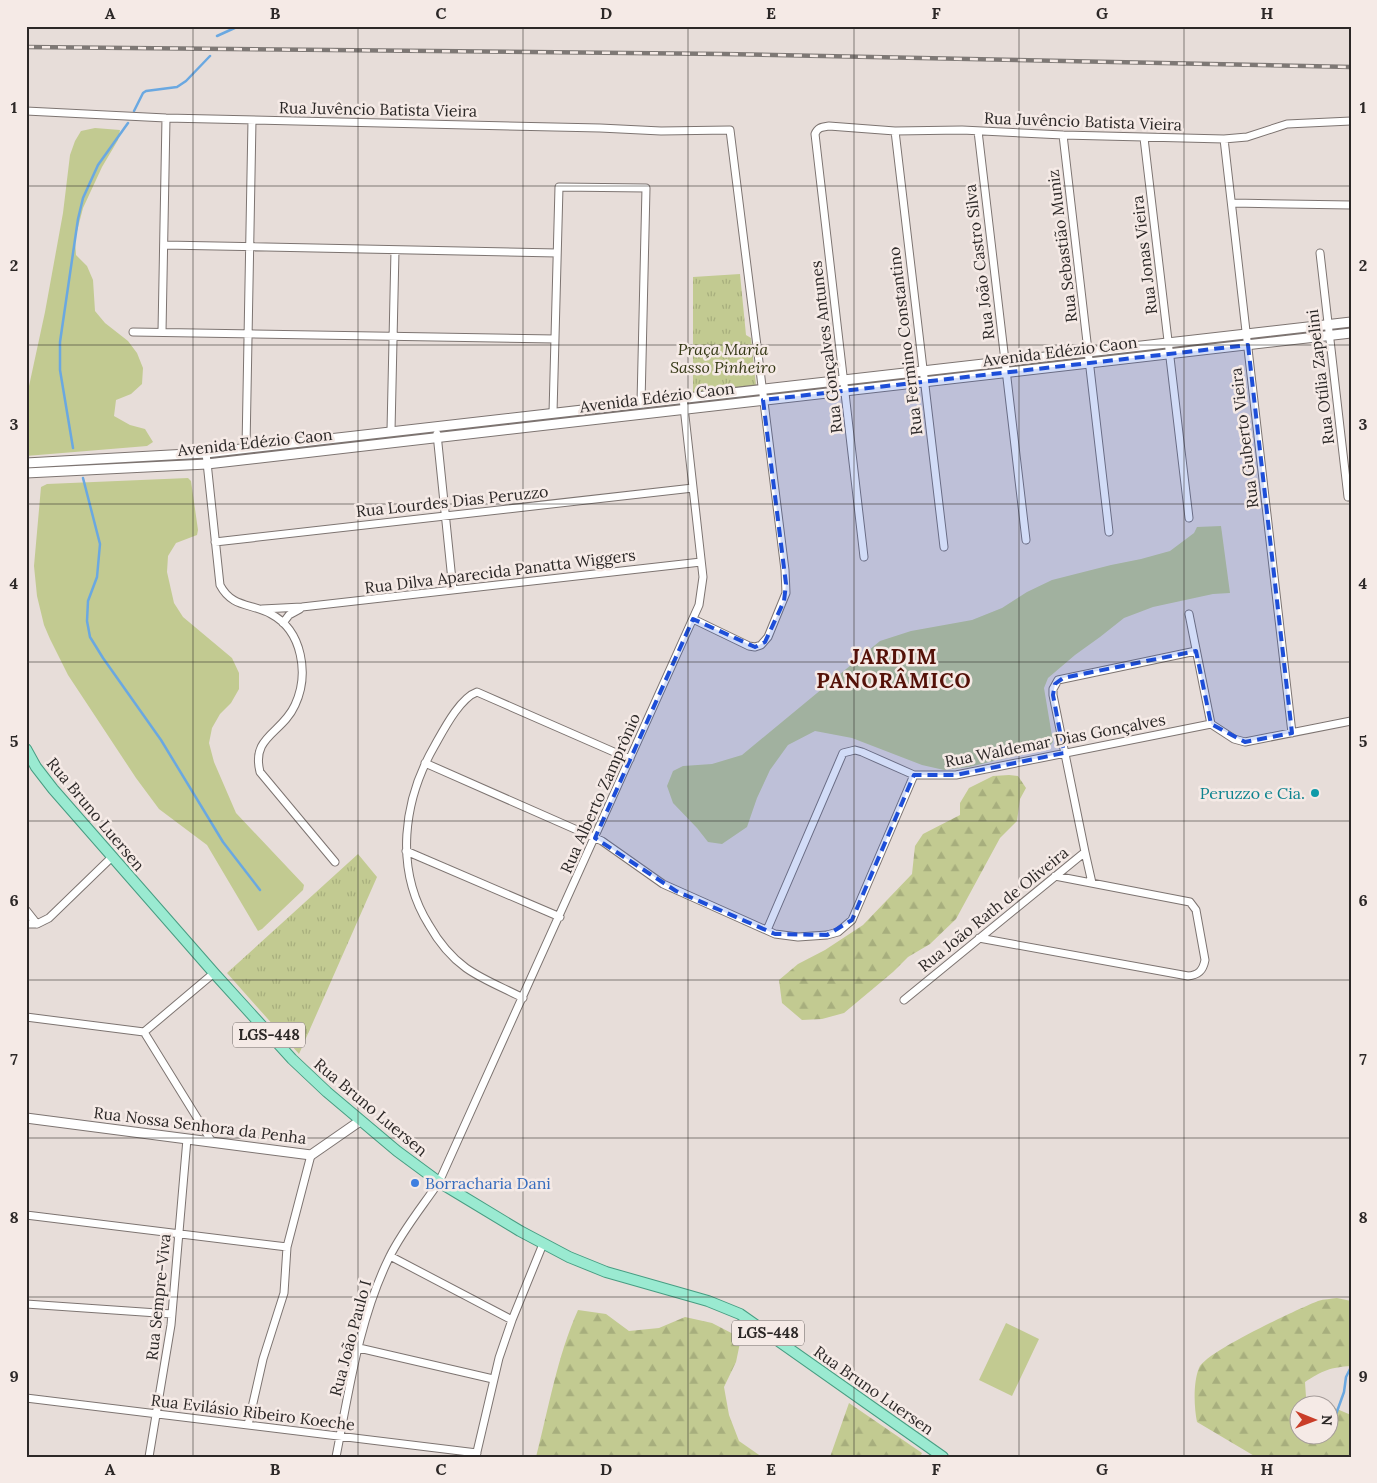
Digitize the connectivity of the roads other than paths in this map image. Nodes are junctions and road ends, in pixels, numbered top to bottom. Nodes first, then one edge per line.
1 (26, 112) edge
2 (166, 118) junction
3 (252, 120) junction
4 (1351, 121) edge
5 (895, 131) junction
6 (978, 131) junction
7 (815, 134) joint
8 (1063, 135) junction
9 (1144, 138) junction
10 (1224, 139) junction
11 (1232, 203) junction
12 (1351, 205) edge
13 (164, 245) junction
14 (250, 247) junction
15 (395, 250) junction
16 (557, 253) junction
17 (1320, 253) dead end
18 (1351, 322) edge
19 (1328, 325) junction
20 (133, 332) dead end
21 (162, 332) junction
22 (1351, 333) edge
23 (248, 334) junction
24 (1246, 334) junction
25 (1329, 335) junction
26 (394, 336) junction
27 (555, 339) junction
28 (1168, 343) junction
29 (1248, 344) junction
30 (1088, 352) junction
31 (1170, 354) junction
32 (1005, 362) junction
33 (1089, 363) junction
34 (923, 371) junction
35 (1006, 372) junction
36 (843, 380) junction
37 (924, 382) junction
38 (762, 389) junction
39 (845, 391) junction
40 (683, 398) junction
41 (763, 400) junction
42 (641, 403) junction
43 (684, 409) junction
44 (553, 413) junction
45 (437, 426) junction
46 (391, 432) junction
47 (438, 438) junction
48 (246, 448) junction
49 (206, 453) junction
50 (26, 462) edge
51 (207, 464) junction
52 (26, 473) edge
53 (693, 488) junction
54 (1348, 497) dead end
55 (445, 516) junction
56 (1189, 518) dead end
57 (1108, 532) dead end
58 (1026, 540) dead end
59 (215, 542) junction
60 (944, 547) dead end
61 (864, 557) dead end
62 (701, 562) junction
63 (452, 590) junction
64 (302, 607) junction
65 (259, 609) junction
66 (1189, 614) dead end
67 (693, 619) junction
68 (283, 623) junction
69 (1196, 650) junction
70 (1351, 721) edge
71 (1211, 724) junction
72 (1292, 733) junction
73 (26, 749) edge
74 (1064, 753) junction
75 (630, 759) junction
76 (425, 764) junction
77 (914, 775) junction
78 (595, 838) junction
79 (406, 851) junction
80 (1085, 852) junction
81 (112, 856) junction
82 (335, 862) dead end
83 (1055, 876) junction
84 (1092, 883) junction
85 (26, 910) edge
86 (560, 917) junction
87 (26, 924) edge
88 (37, 924) junction
89 (767, 930) junction
90 (979, 938) junction
91 (214, 973) junction
92 (523, 998) junction
93 (904, 1000) dead end
94 (26, 1017) edge
95 (144, 1032) junction
96 (26, 1118) edge
97 (360, 1121) junction
98 (187, 1139) junction
99 (212, 1142) junction
100 (312, 1155) junction
101 (439, 1182) junction
102 (26, 1215) edge
103 (179, 1234) junction
104 (543, 1244) junction
105 (287, 1248) junction
106 (390, 1256) junction
107 (26, 1304) edge
108 (172, 1314) junction
109 (512, 1320) junction
110 (359, 1348) junction
111 (493, 1379) junction
112 (26, 1398) edge
113 (156, 1414) junction
114 (248, 1425) junction
115 (340, 1436) junction
116 (476, 1455) edge
117 (149, 1457) edge
118 (336, 1457) edge
119 (943, 1457) edge

1 - 2 street, Rua Juvêncio Batista Vieira
2 - 3 street, Rua Juvêncio Batista Vieira
2 - 13 street
3 - 14 street
3 - 38 street, Rua Juvêncio Batista Vieira
4 - 10 street, Rua Juvêncio Batista Vieira
5 - 6 street, Rua Juvêncio Batista Vieira
5 - 7 street, Rua Juvêncio Batista Vieira
5 - 34 street, Rua Fermino Constantino
6 - 8 street, Rua Juvêncio Batista Vieira
6 - 32 street, Rua João Castro Silva
7 - 36 street, Rua Gonçalves Antunes
8 - 9 street, Rua Juvêncio Batista Vieira
8 - 30 street, Rua Sebastião Muniz
9 - 10 street, Rua Juvêncio Batista Vieira
9 - 28 street, Rua Jonas Vieira
10 - 11 street, Rua Guberto Vieira
11 - 12 street
11 - 24 street, Rua Guberto Vieira
13 - 14 street
13 - 21 street
14 - 15 street
14 - 23 street
15 - 16 street
15 - 26 street
16 - 27 street
16 - 42 street
17 - 19 street, Rua Otília Zapelini
18 - 19 main road, Avenida Edézio Caon
19 - 24 main road, Avenida Edézio Caon
19 - 25 street, Rua Otília Zapelini
20 - 21 street
21 - 23 street
22 - 25 main road, Avenida Edézio Caon
23 - 26 street
23 - 48 street
24 - 28 main road, Avenida Edézio Caon
24 - 29 street, Rua Guberto Vieira
25 - 29 main road, Avenida Edézio Caon
25 - 54 street, Rua Otília Zapelini
26 - 27 street
26 - 46 street
27 - 44 street
28 - 30 main road, Avenida Edézio Caon
28 - 31 street, Rua Jonas Vieira
29 - 31 main road, Avenida Edézio Caon
29 - 72 street, Rua Guberto Vieira
30 - 32 main road, Avenida Edézio Caon
30 - 33 street, Rua Sebastião Muniz
31 - 33 main road, Avenida Edézio Caon
31 - 56 street, Rua Jonas Vieira
32 - 34 main road, Avenida Edézio Caon
32 - 35 street, Rua João Castro Silva
33 - 35 main road, Avenida Edézio Caon
33 - 57 street, Rua Sebastião Muniz
34 - 36 main road, Avenida Edézio Caon
34 - 37 street, Rua Fermino Constantino
35 - 37 main road, Avenida Edézio Caon
35 - 58 street, Rua João Castro Silva
36 - 38 main road, Avenida Edézio Caon
36 - 39 street, Rua Gonçalves Antunes
37 - 39 main road, Avenida Edézio Caon
37 - 60 street, Rua Fermino Constantino
38 - 40 main road, Avenida Edézio Caon
38 - 41 street
39 - 41 main road, Avenida Edézio Caon
39 - 61 street, Rua Gonçalves Antunes
40 - 42 main road, Avenida Edézio Caon
40 - 43 street, Rua Alberto Zamprônio
41 - 43 main road, Avenida Edézio Caon
41 - 67 street
42 - 44 main road, Avenida Edézio Caon
43 - 47 main road, Avenida Edézio Caon
43 - 53 street, Rua Alberto Zamprônio
44 - 45 main road, Avenida Edézio Caon
45 - 46 main road, Avenida Edézio Caon
45 - 47 street
46 - 48 main road, Avenida Edézio Caon
47 - 51 main road, Avenida Edézio Caon
47 - 55 street
48 - 49 main road, Avenida Edézio Caon
49 - 50 main road, Avenida Edézio Caon
49 - 51 street
51 - 52 main road, Avenida Edézio Caon
51 - 59 street
53 - 55 street, Rua Lourdes Dias Peruzzo
53 - 62 street, Rua Alberto Zamprônio
55 - 59 street, Rua Lourdes Dias Peruzzo
55 - 63 street
59 - 65 street
62 - 63 street, Rua Dilva Aparecida Panatta Wiggers
62 - 67 street, Rua Alberto Zamprônio
63 - 64 street, Rua Dilva Aparecida Panatta Wiggers
64 - 65 street, Rua Dilva Aparecida Panatta Wiggers
64 - 68 street
65 - 68 street
66 - 69 street
67 - 75 street, Rua Alberto Zamprônio
68 - 82 street
69 - 71 street
69 - 74 street, Rua João Rath de Oliveira
70 - 72 street
71 - 72 street
71 - 74 street, Rua Waldemar Dias Gonçalves
73 - 81 main road, Rua Bruno Luersen / LGS-448
74 - 77 street, Rua Waldemar Dias Gonçalves
74 - 80 street, Rua João Rath de Oliveira
75 - 76 street
75 - 78 street, Rua Alberto Zamprônio
76 - 78 street
76 - 79 street
77 - 89 street
77 - 89 street, Rua Waldemar Dias Gonçalves
78 - 86 street, Rua Alberto Zamprônio
78 - 89 street
79 - 86 street
79 - 92 street
80 - 83 street, Rua João Rath de Oliveira
80 - 84 street
81 - 88 street
81 - 91 main road, Rua Bruno Luersen / LGS-448
83 - 84 street
83 - 90 street, Rua João Rath de Oliveira
84 - 90 street
85 - 88 street
86 - 92 street, Rua Alberto Zamprônio
87 - 88 street
90 - 93 street, Rua João Rath de Oliveira
91 - 95 street
91 - 97 main road, Rua Bruno Luersen / LGS-448
92 - 101 street, Rua Alberto Zamprônio
94 - 95 street
95 - 99 street
96 - 98 main road, Rua Nossa Senhora da Penha
97 - 100 main road, Rua Nossa Senhora da Penha
97 - 101 main road, Rua Bruno Luersen / LGS-448
98 - 99 main road, Rua Nossa Senhora da Penha
98 - 103 street, Rua Sempre-Viva
99 - 100 main road, Rua Nossa Senhora da Penha
100 - 105 street
101 - 104 main road, Rua Bruno Luersen / LGS-448
101 - 106 street, Rua João Paulo I
102 - 103 street
103 - 105 street
103 - 108 street, Rua Sempre-Viva
104 - 109 street
104 - 119 main road, Rua Bruno Luersen / LGS-448
105 - 114 street
106 - 109 street
106 - 110 street, Rua João Paulo I
107 - 108 street
108 - 113 street, Rua Sempre-Viva
109 - 111 street
110 - 111 street
110 - 115 street, Rua João Paulo I
111 - 116 street
112 - 113 street, Rua Evilásio Ribeiro Koeche
113 - 114 street, Rua Evilásio Ribeiro Koeche
113 - 117 street, Rua Sempre-Viva
114 - 115 street, Rua Evilásio Ribeiro Koeche
115 - 116 street, Rua Evilásio Ribeiro Koeche
115 - 118 street, Rua João Paulo I

